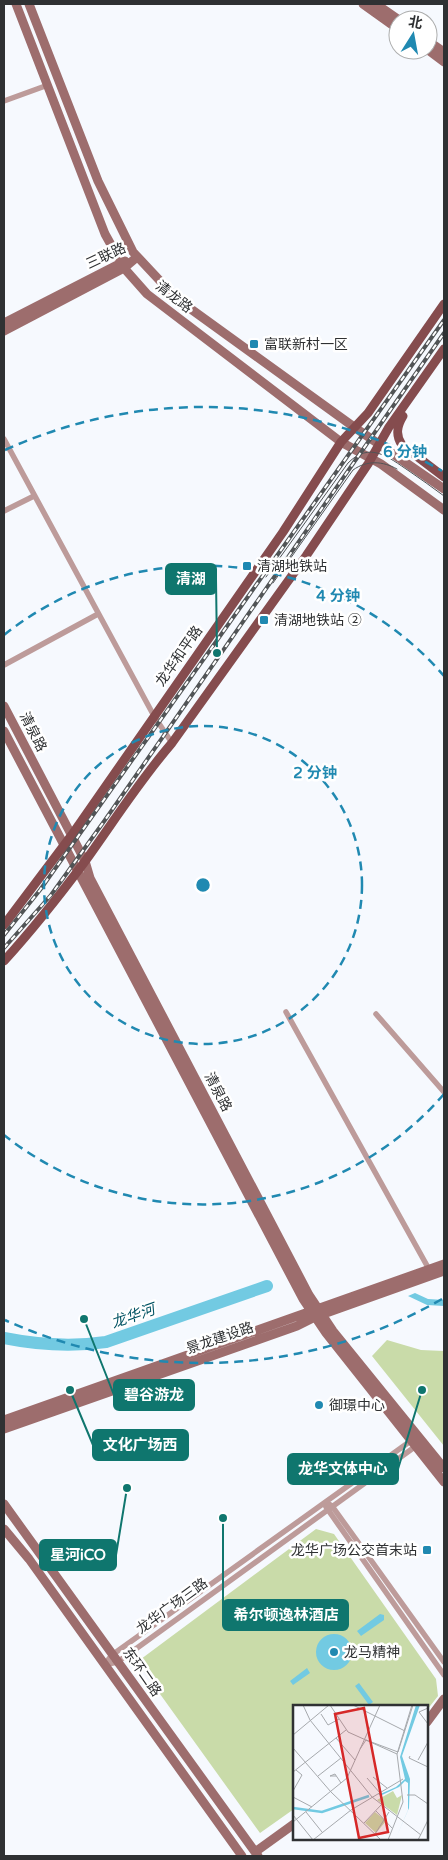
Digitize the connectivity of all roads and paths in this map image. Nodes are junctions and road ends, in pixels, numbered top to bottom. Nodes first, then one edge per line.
1 (16, 4) edge
2 (29, 4) edge
3 (363, 4) edge
4 (376, 4) edge
5 (388, 12) edge
6 (388, 22) edge
7 (48, 85) junction
8 (4, 101) edge
9 (137, 257) junction
10 (122, 265) junction
11 (444, 304) edge
12 (4, 323) edge
13 (4, 331) edge
14 (444, 349) edge
15 (415, 390) junction
16 (354, 427) junction
17 (4, 439) edge
18 (341, 442) junction
19 (380, 444) junction
20 (371, 458) junction
21 (444, 477) edge
22 (444, 489) edge
23 (34, 496) junction
24 (444, 510) edge
25 (4, 511) edge
26 (98, 614) junction
27 (4, 665) edge
28 (4, 706) edge
29 (154, 716) junction
30 (4, 731) edge
31 (172, 743) junction
32 (71, 836) junction
33 (63, 846) junction
34 (85, 861) junction
35 (77, 871) junction
36 (4, 925) edge
37 (4, 961) edge
38 (286, 1012) dead end
39 (376, 1014) dead end
40 (444, 1092) edge
41 (444, 1264) edge
42 (444, 1271) edge
43 (431, 1272) junction
44 (316, 1313) junction
45 (4, 1420) edge
46 (4, 1429) edge
47 (414, 1443) junction
48 (444, 1468) edge
49 (444, 1482) edge
50 (325, 1502) junction
51 (4, 1504) edge
52 (329, 1508) junction
53 (4, 1529) edge
54 (115, 1658) junction
55 (444, 1662) edge
56 (104, 1665) junction
57 (444, 1675) edge
58 (444, 1699) edge
59 (428, 1721) edge
60 (293, 1825) edge
61 (256, 1854) edge
62 (242, 1856) edge

1 - 7 main road, 清龙路
2 - 9 main road, 清龙路
3 - 6 main road
4 - 5 main road
7 - 8 street
7 - 10 main road, 清龙路
9 - 10 main road, 三联路
9 - 16 main road, 清龙路
10 - 12 main road, 三联路
10 - 13 main road, 三联路
10 - 18 main road, 清龙路
11 - 16 main road, 龙华和平路
14 - 15 main road
15 - 19 main road
15 - 21 main road
16 - 18 main road, 龙华和平路
16 - 19 main road, 清龙路
17 - 23 street
18 - 20 main road, 清龙路
18 - 29 main road, 龙华和平路
19 - 20 main road
19 - 22 main road, 清龙路
20 - 24 main road, 清龙路
20 - 31 main road
23 - 25 street
23 - 26 street
26 - 27 street
26 - 29 street
28 - 32 main road, 清泉路
29 - 31 street
29 - 32 main road, 龙华和平路
30 - 33 main road, 清泉路
31 - 34 main road
32 - 33 main road, 龙华和平路
32 - 34 main road, 清泉路
33 - 35 main road, 清泉路
33 - 36 main road, 龙华和平路
34 - 35 main road
34 - 44 main road, 清泉路
35 - 37 main road
35 - 44 main road, 清泉路
38 - 43 street
39 - 40 street
41 - 43 main road, 景龙建设路
42 - 43 main road, 景龙建设路
43 - 44 main road, 景龙建设路
44 - 45 main road, 景龙建设路
44 - 46 main road, 景龙建设路
44 - 47 main road, 清泉路
44 - 48 main road, 清泉路
47 - 49 main road, 清泉路
47 - 50 street, 龙华广场三路
47 - 52 street, 龙华广场三路
50 - 52 street
50 - 54 street, 龙华广场三路
51 - 54 main road, 东环二路
52 - 54 street, 龙华广场三路
52 - 55 street
52 - 57 street
53 - 56 main road, 东环二路
54 - 56 street, 龙华广场三路
54 - 61 main road, 东环二路
56 - 62 main road, 东环二路
58 - 59 main road
60 - 61 main road

